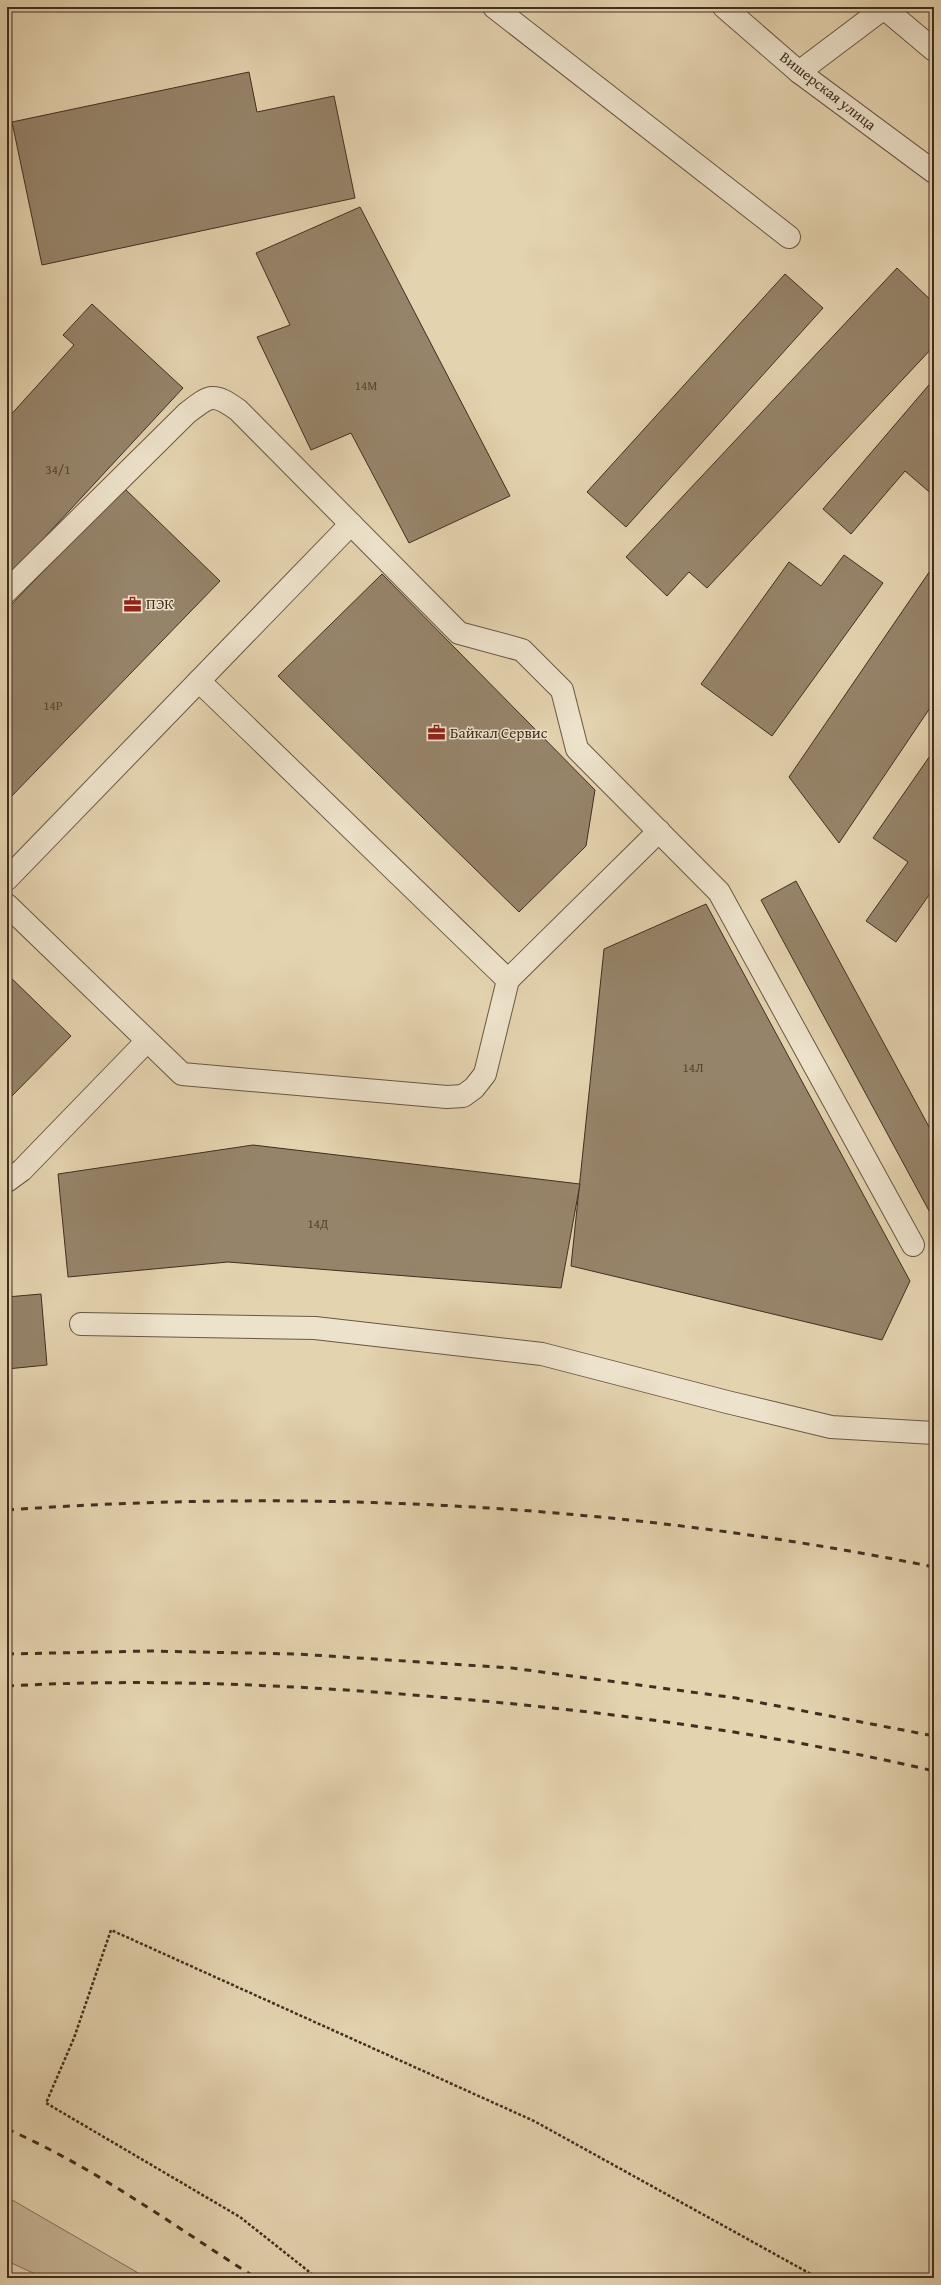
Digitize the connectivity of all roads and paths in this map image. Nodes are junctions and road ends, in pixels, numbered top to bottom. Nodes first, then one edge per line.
1 (494, 7) edge
2 (724, 7) edge
3 (934, 50) edge
4 (799, 72) junction
5 (934, 172) edge
6 (789, 237) dead end
7 (351, 524) junction
8 (7, 591) edge
9 (199, 681) junction
10 (659, 832) junction
11 (7, 879) edge
12 (7, 905) edge
13 (508, 980) junction
14 (147, 1040) junction
15 (7, 1180) edge
16 (913, 1245) dead end
17 (81, 1324) dead end
18 (934, 1433) edge
19 (317, 2278) edge
20 (818, 2278) edge

1 - 6 street
2 - 4 street, Вишерская улица
3 - 4 street
4 - 5 street, Вишерская улица
7 - 8 street
7 - 9 street
7 - 10 street
9 - 11 street
9 - 13 street
10 - 13 street
10 - 16 street
12 - 14 street
13 - 14 street
14 - 15 street
17 - 18 street
19 - 20 path

